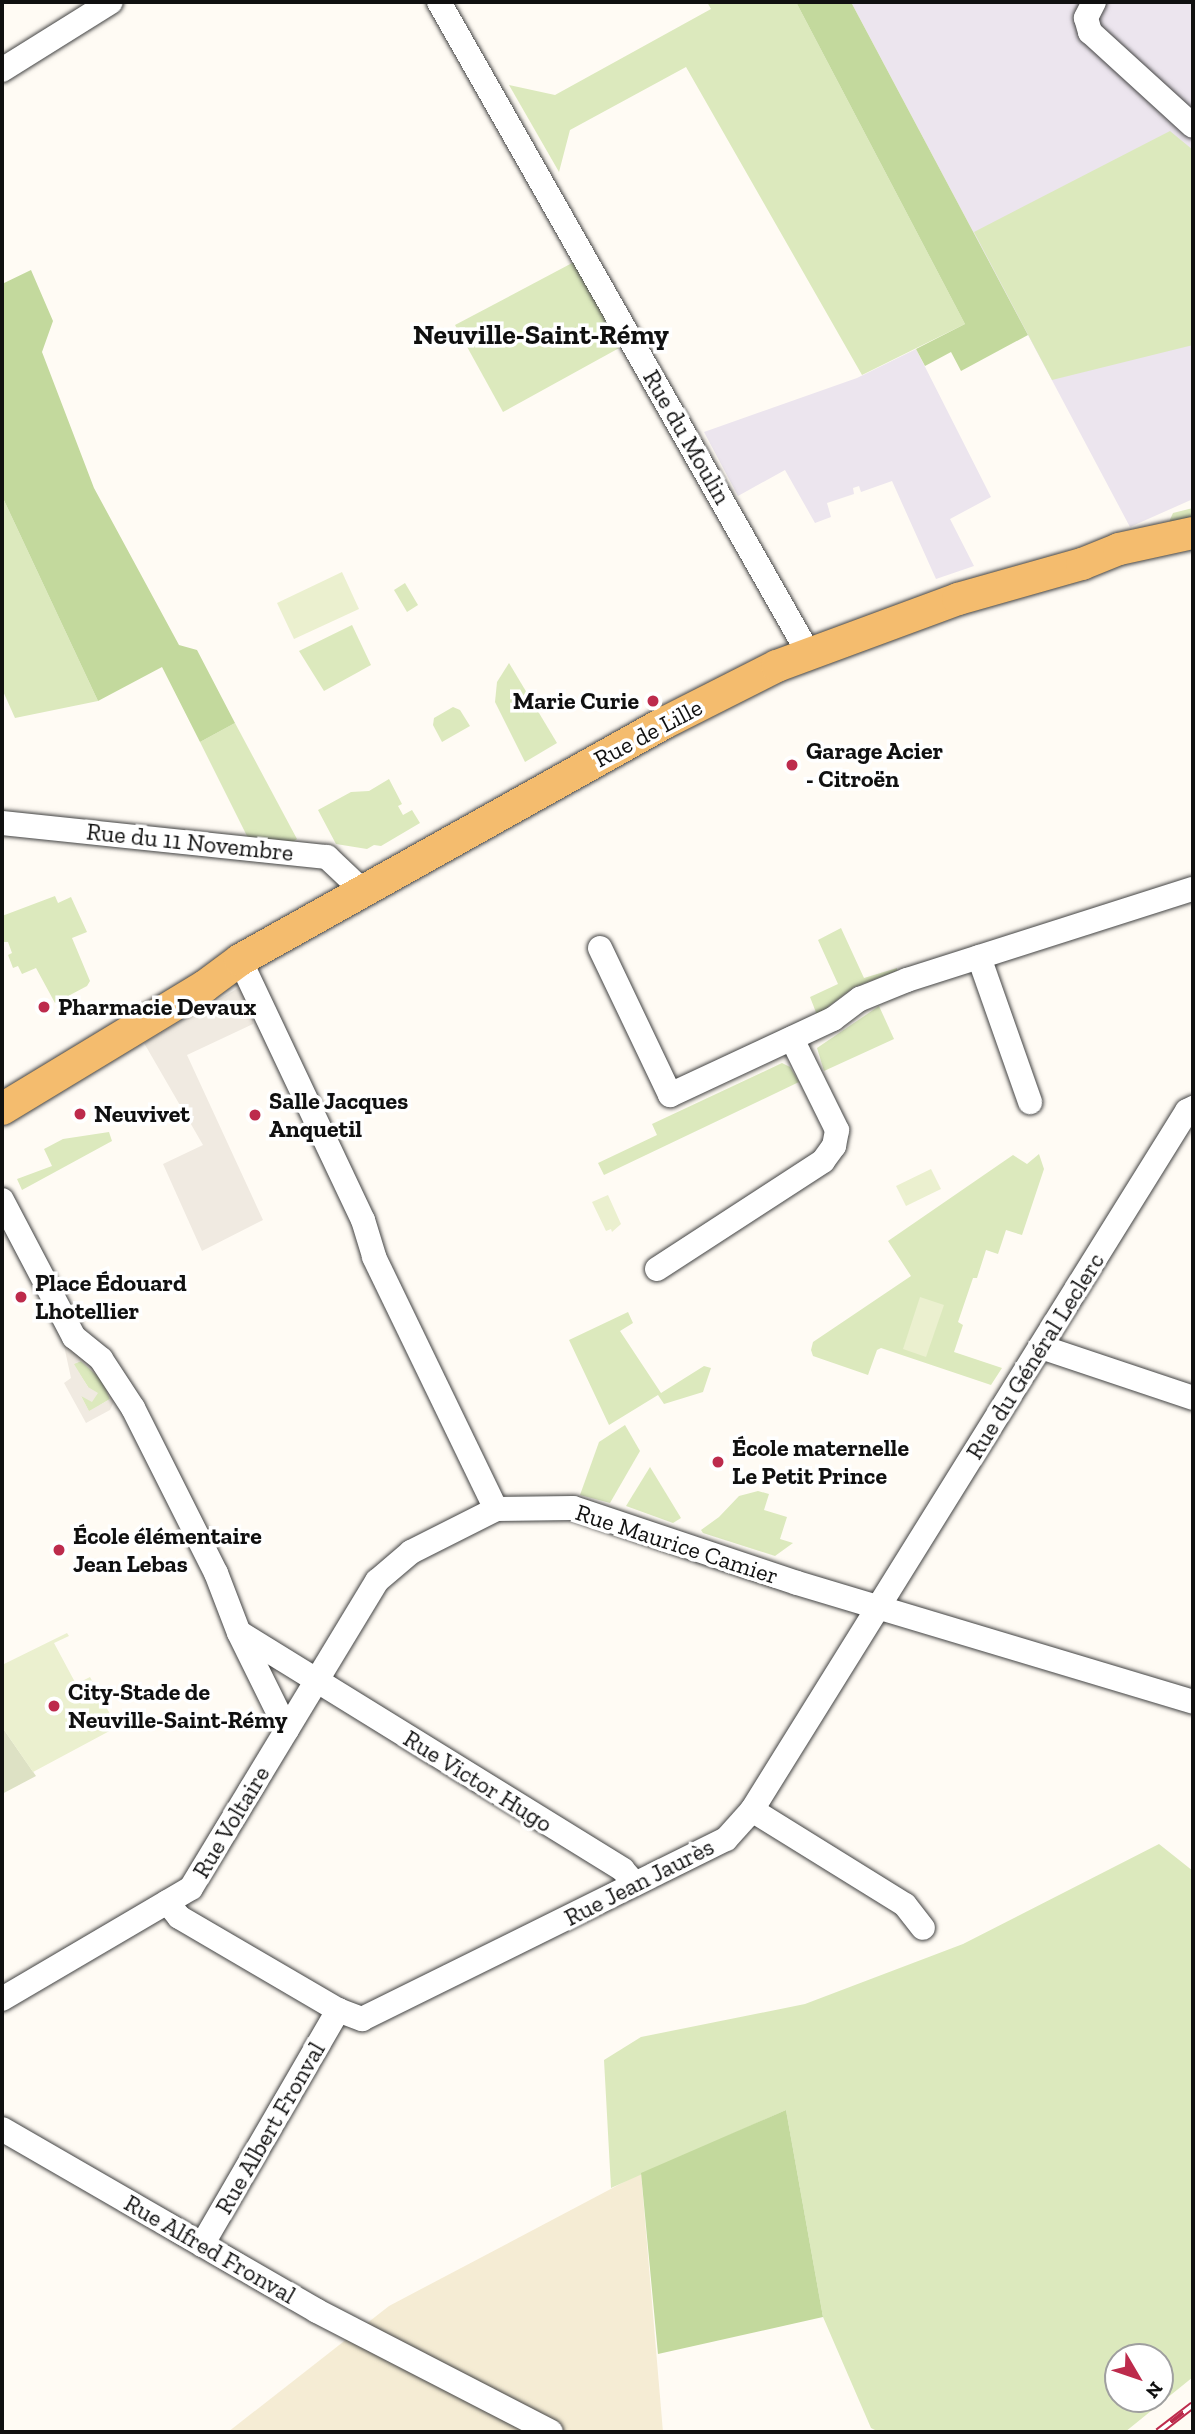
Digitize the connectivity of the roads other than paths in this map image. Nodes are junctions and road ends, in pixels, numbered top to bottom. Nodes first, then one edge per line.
1 (111, 2) edge
2 (439, 2) edge
3 (1094, 2) edge
4 (2, 70) edge
5 (1193, 126) edge
6 (1193, 533) edge
7 (1193, 551) edge
8 (1082, 564) junction
9 (809, 654) junction
10 (2, 823) edge
11 (1193, 889) edge
12 (363, 891) junction
13 (600, 948) dead end
14 (979, 957) junction
15 (240, 960) junction
16 (792, 1039) junction
17 (2, 1085) edge
18 (1030, 1102) dead end
19 (1193, 1108) edge
20 (2, 1109) edge
21 (2, 1200) edge
22 (656, 1269) dead end
23 (1041, 1347) junction
24 (1193, 1398) edge
25 (496, 1508) junction
26 (879, 1606) junction
27 (239, 1633) junction
28 (317, 1682) junction
29 (1193, 1702) edge
30 (287, 1730) junction
31 (752, 1810) junction
32 (635, 1884) junction
33 (167, 1902) junction
34 (923, 1928) dead end
35 (2, 1999) edge
36 (338, 2010) junction
37 (2, 2129) edge
38 (202, 2245) junction
39 (551, 2432) edge

1 - 4 street
2 - 9 street, Rue du Moulin
3 - 5 street
6 - 8 main road, Rue de Lille
7 - 8 main road, Rue de Lille
8 - 9 main road, Rue de Lille
9 - 12 main road, Rue de Lille
10 - 12 street, Rue du 11 Novembre
11 - 14 street
12 - 15 main road, Rue de Lille
13 - 16 street
14 - 16 street
14 - 18 street
15 - 17 main road, Rue de Lille
15 - 20 main road, Rue de Lille
15 - 25 street
16 - 22 street
19 - 23 street, Rue du Général Leclerc
21 - 27 street
23 - 24 street
23 - 26 street, Rue du Général Leclerc
25 - 26 street, Rue Maurice Camier
25 - 28 street, Rue Voltaire
26 - 29 street, Rue Maurice Camier
26 - 31 street, Rue Jean Jaurès
27 - 28 street, Rue Victor Hugo
27 - 30 street
28 - 30 street, Rue Voltaire
28 - 32 street, Rue Victor Hugo
30 - 33 street, Rue Voltaire
31 - 32 street, Rue Jean Jaurès
31 - 34 street
32 - 36 street, Rue Jean Jaurès
33 - 35 street, Rue Voltaire
33 - 36 street
36 - 38 street, Rue Albert Fronval
37 - 38 street, Rue Alfred Fronval
38 - 39 street, Rue Alfred Fronval

